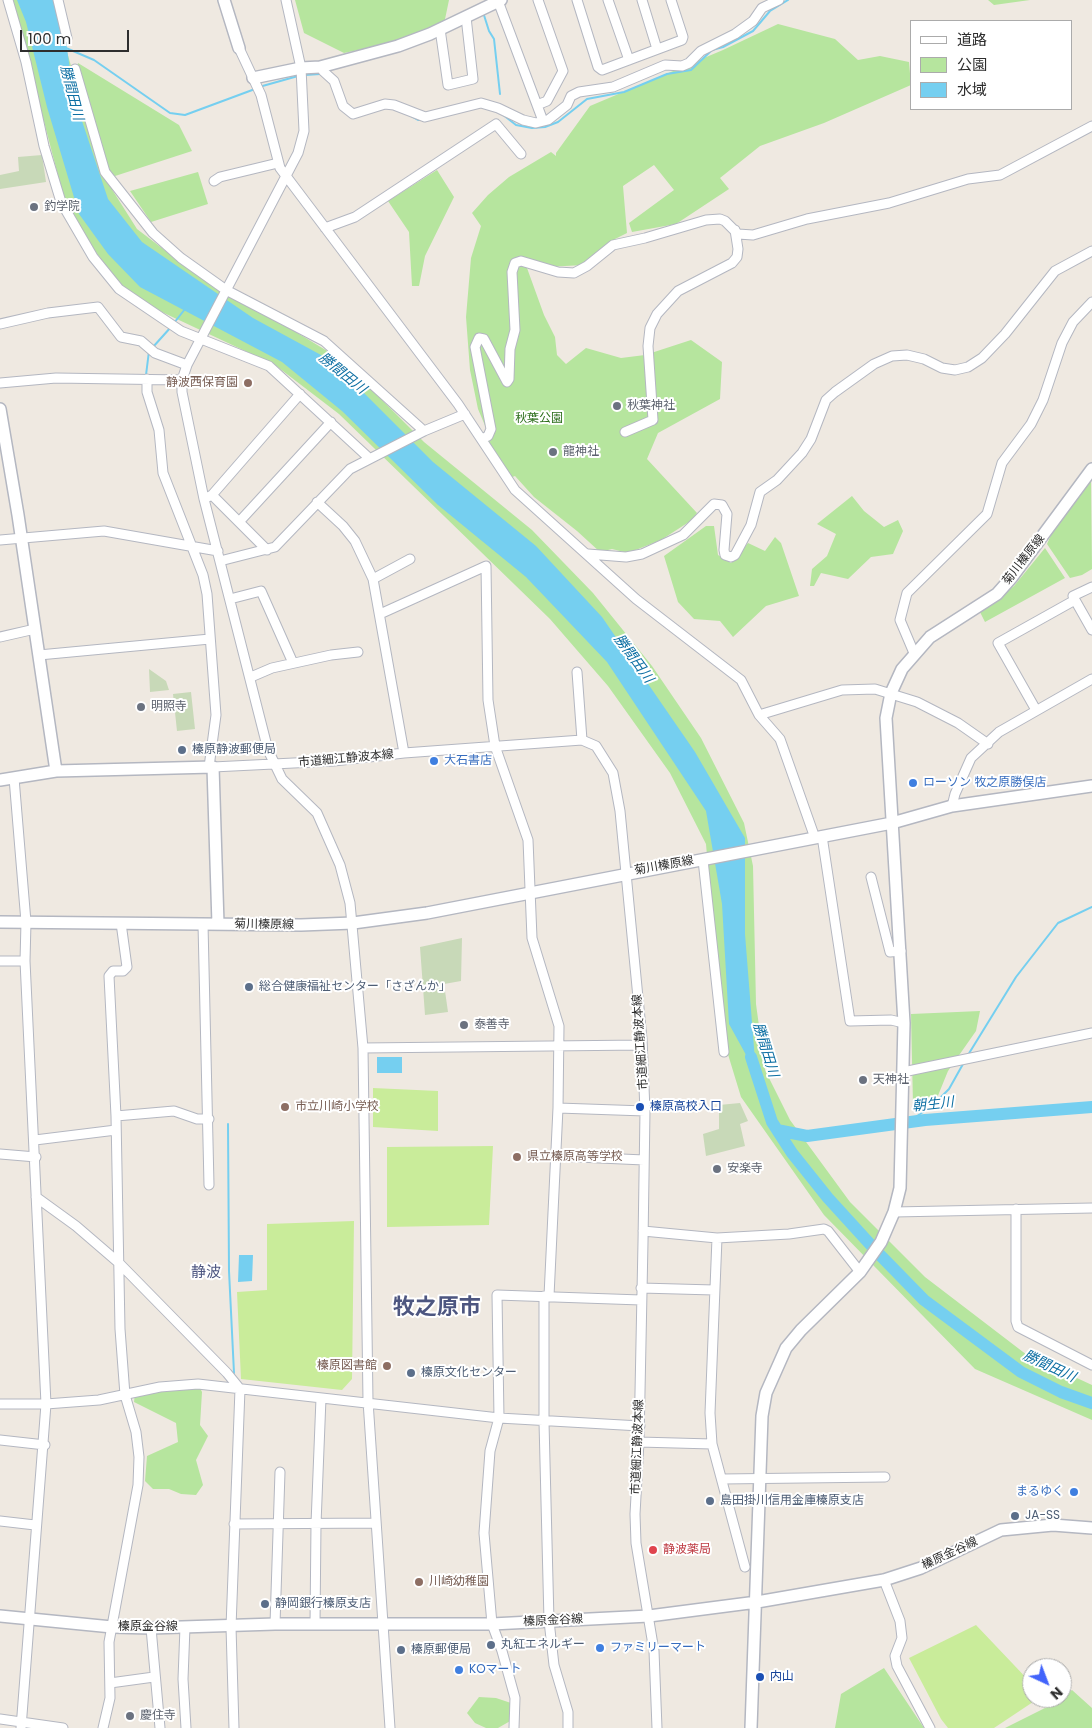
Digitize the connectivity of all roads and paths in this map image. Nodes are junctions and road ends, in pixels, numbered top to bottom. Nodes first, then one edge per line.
1 (8, 0) edge
2 (58, 0) edge
3 (224, 0) edge
4 (286, 0) edge
5 (538, 0) edge
6 (577, 0) edge
7 (608, 0) edge
8 (642, 0) edge
9 (671, 0) edge
10 (779, 0) edge
11 (499, 1) edge
12 (466, 17) junction
13 (440, 29) junction
14 (67, 38) dead end
15 (239, 48) joint
16 (657, 49) junction
17 (629, 60) junction
18 (323, 66) junction
19 (75, 69) dead end
20 (301, 70) junction
21 (256, 85) junction
22 (537, 105) junction
23 (543, 121) junction
24 (1092, 126) edge
25 (521, 154) dead end
26 (278, 163) junction
27 (286, 175) junction
28 (214, 181) dead end
29 (325, 228) junction
30 (734, 230) junction
31 (1092, 251) edge
32 (226, 290) junction
33 (1092, 302) edge
34 (0, 324) edge
35 (201, 339) junction
36 (188, 365) junction
37 (147, 380) junction
38 (182, 380) junction
39 (0, 383) edge
40 (300, 394) junction
41 (0, 409) edge
42 (465, 414) junction
43 (331, 422) junction
44 (424, 431) junction
45 (625, 432) dead end
46 (482, 439) junction
47 (370, 457) junction
48 (1092, 469) edge
49 (208, 497) junction
50 (318, 502) junction
51 (239, 522) junction
52 (20, 537) junction
53 (0, 540) edge
54 (191, 546) junction
55 (267, 550) junction
56 (218, 551) junction
57 (588, 554) junction
58 (410, 559) dead end
59 (220, 561) junction
60 (373, 579) junction
61 (1092, 587) edge
62 (230, 599) junction
63 (1075, 600) junction
64 (380, 614) junction
65 (1091, 627) edge
66 (35, 629) junction
67 (0, 636) edge
68 (210, 639) junction
69 (358, 652) dead end
70 (914, 653) junction
71 (39, 655) junction
72 (293, 663) junction
73 (577, 672) dead end
74 (251, 677) junction
75 (1092, 679) edge
76 (890, 693) junction
77 (1036, 710) junction
78 (759, 715) junction
79 (582, 740) junction
80 (988, 744) junction
81 (495, 746) junction
82 (404, 752) junction
83 (274, 765) junction
84 (211, 767) junction
85 (56, 771) junction
86 (14, 778) junction
87 (0, 780) edge
88 (1092, 786) edge
89 (952, 806) junction
90 (892, 823) junction
91 (818, 837) junction
92 (702, 860) junction
93 (626, 873) junction
94 (871, 877) dead end
95 (531, 891) junction
96 (0, 922) edge
97 (26, 922) junction
98 (122, 923) junction
99 (353, 923) junction
100 (203, 924) junction
101 (218, 924) junction
102 (901, 951) junction
103 (0, 961) edge
104 (25, 961) junction
105 (904, 1023) junction
106 (1092, 1033) edge
107 (560, 1045) junction
108 (642, 1045) junction
109 (363, 1048) junction
110 (724, 1052) dead end
111 (903, 1072) junction
112 (558, 1108) junction
113 (645, 1111) junction
114 (116, 1116) junction
115 (209, 1120) junction
116 (116, 1130) junction
117 (35, 1140) junction
118 (0, 1154) edge
119 (556, 1156) junction
120 (36, 1158) junction
121 (644, 1160) junction
122 (209, 1186) dead end
123 (36, 1197) junction
124 (1092, 1208) edge
125 (1016, 1209) junction
126 (893, 1216) junction
127 (643, 1231) junction
128 (717, 1238) junction
129 (119, 1263) junction
130 (863, 1269) junction
131 (641, 1288) junction
132 (714, 1290) junction
133 (547, 1296) junction
134 (641, 1300) junction
135 (1092, 1365) edge
136 (240, 1389) junction
137 (124, 1395) junction
138 (321, 1398) junction
139 (368, 1402) junction
140 (0, 1404) edge
141 (46, 1404) junction
142 (498, 1418) junction
143 (544, 1422) junction
144 (640, 1426) junction
145 (0, 1440) edge
146 (639, 1442) junction
147 (712, 1444) junction
148 (45, 1445) junction
149 (280, 1472) dead end
150 (885, 1477) dead end
151 (722, 1479) junction
152 (760, 1480) junction
153 (0, 1521) edge
154 (375, 1523) junction
155 (234, 1524) junction
156 (278, 1524) junction
157 (316, 1524) junction
158 (35, 1525) junction
159 (1092, 1528) edge
160 (745, 1567) dead end
161 (884, 1580) junction
162 (757, 1602) junction
163 (0, 1616) edge
164 (648, 1616) junction
165 (28, 1618) junction
166 (550, 1621) junction
167 (274, 1624) junction
168 (316, 1624) junction
169 (382, 1624) junction
170 (492, 1624) junction
171 (112, 1627) junction
172 (185, 1627) junction
173 (231, 1627) junction
174 (151, 1628) junction
175 (154, 1677) junction
176 (110, 1683) junction
177 (0, 1719) edge
178 (21, 1725) edge
179 (63, 1728) edge
180 (103, 1728) edge
181 (160, 1728) edge
182 (186, 1728) edge
183 (234, 1728) edge
184 (390, 1728) edge
185 (514, 1728) edge
186 (568, 1728) edge
187 (657, 1728) edge
188 (751, 1728) edge
189 (930, 1728) edge

1 - 35 street
2 - 14 street
3 - 15 main road
4 - 20 street
5 - 22 street
6 - 17 street
7 - 17 street
8 - 16 street
9 - 16 street
10 - 23 street
11 - 12 main road
11 - 22 street
12 - 13 main road
12 - 13 street
13 - 18 main road
15 - 21 street
16 - 17 street
18 - 20 main road
18 - 23 street
19 - 32 street
20 - 21 main road
20 - 27 street
21 - 26 street
22 - 23 street
24 - 30 street
25 - 29 street
26 - 27 street
26 - 28 street
27 - 29 street
27 - 32 street
29 - 42 street
30 - 45 street
30 - 46 street
31 - 57 street
32 - 35 street
32 - 44 street
33 - 70 street
34 - 36 street
35 - 36 street
35 - 40 street
36 - 38 street
37 - 38 street
37 - 39 street
37 - 54 street
38 - 49 street
40 - 43 street
40 - 49 street
41 - 52 main road
42 - 44 street
42 - 46 street
43 - 47 street
43 - 51 street
44 - 47 street
46 - 57 street
47 - 50 street
48 - 70 main road, 菊川榛原線
49 - 51 street
49 - 56 street
50 - 55 street
50 - 60 street
51 - 55 street
52 - 53 street
52 - 54 street
52 - 66 main road
54 - 56 street
54 - 68 street
55 - 59 street
56 - 59 street
57 - 78 street
58 - 60 street
59 - 62 street
60 - 64 street
61 - 63 street
62 - 72 street
62 - 74 street
63 - 65 street
63 - 77 street
64 - 81 street
64 - 82 street
66 - 67 street
66 - 71 main road
68 - 71 street
68 - 84 street
69 - 72 street
70 - 76 main road, 菊川榛原線
71 - 85 main road
72 - 74 street
73 - 79 street
74 - 83 street
75 - 77 street
76 - 78 street
76 - 80 street
76 - 90 main road, 菊川榛原線
77 - 80 street
78 - 91 street
79 - 81 street, 市道細江静波本線
79 - 93 street, 市道細江静波本線
80 - 89 street
81 - 82 street, 市道細江静波本線
81 - 95 street
82 - 83 street, 市道細江静波本線
83 - 84 street, 市道細江静波本線
83 - 99 street
84 - 85 main road
84 - 101 main road
85 - 86 main road
86 - 87 main road
86 - 97 street
88 - 89 main road
89 - 90 main road
90 - 91 main road, 菊川榛原線
90 - 102 main road
91 - 92 main road, 菊川榛原線
91 - 105 street
92 - 93 main road, 菊川榛原線
92 - 110 street
93 - 95 main road, 菊川榛原線
93 - 108 street, 市道細江静波本線
94 - 102 street
95 - 99 main road, 菊川榛原線
95 - 107 street
96 - 97 main road, 菊川榛原線
97 - 98 main road, 菊川榛原線
97 - 104 street
98 - 100 main road, 菊川榛原線
98 - 114 street
99 - 101 main road, 菊川榛原線
99 - 109 street
100 - 101 main road, 菊川榛原線
100 - 115 street
102 - 105 main road
103 - 104 street
104 - 117 street
105 - 111 main road
106 - 111 street
107 - 108 street
107 - 109 street
107 - 112 street
108 - 113 street, 市道細江静波本線
109 - 139 street
111 - 126 main road
112 - 113 street
112 - 119 street
113 - 121 street, 市道細江静波本線
114 - 115 street
114 - 116 street
115 - 122 street
116 - 117 street
116 - 129 street
117 - 120 street
118 - 120 street
119 - 121 street
119 - 133 street
120 - 123 street
121 - 127 street, 市道細江静波本線
123 - 129 street
123 - 141 street
124 - 125 street
125 - 126 street
125 - 135 street
126 - 130 main road
127 - 128 street
127 - 131 street, 市道細江静波本線
128 - 130 street
128 - 132 street
129 - 136 street
129 - 137 street
130 - 152 main road
131 - 132 street
131 - 134 street, 市道細江静波本線
132 - 147 street
133 - 134 street
133 - 142 street
133 - 143 street
134 - 144 street, 市道細江静波本線
136 - 137 street
136 - 138 street
136 - 155 street
137 - 141 street
137 - 171 street
138 - 139 street
138 - 157 street
139 - 142 street
139 - 154 street
140 - 141 street
141 - 148 street
142 - 143 street
142 - 170 street
143 - 144 street
143 - 166 street
144 - 146 street, 市道細江静波本線
145 - 148 street
146 - 147 street
146 - 164 street, 市道細江静波本線
147 - 151 street
148 - 158 street
149 - 156 street
150 - 152 street
151 - 152 street
151 - 160 street
152 - 162 main road
153 - 158 street
154 - 157 street
154 - 169 street
155 - 156 street
155 - 173 street
156 - 157 street
156 - 167 street
157 - 168 street
158 - 165 street
159 - 161 main road, 榛原金谷線
161 - 162 main road, 榛原金谷線
161 - 189 street
162 - 164 main road, 榛原金谷線
162 - 188 main road
163 - 165 main road, 榛原金谷線
164 - 166 main road, 榛原金谷線
164 - 187 street, 市道細江静波本線
165 - 171 main road, 榛原金谷線
165 - 178 street
166 - 170 main road, 榛原金谷線
166 - 186 street
167 - 168 main road, 榛原金谷線
167 - 173 main road, 榛原金谷線
168 - 169 main road, 榛原金谷線
169 - 170 main road, 榛原金谷線
169 - 184 street
170 - 185 street
171 - 174 main road, 榛原金谷線
171 - 176 street
172 - 173 main road, 榛原金谷線
172 - 174 main road, 榛原金谷線
172 - 182 street
173 - 183 street
174 - 175 street
175 - 176 street
175 - 181 street
176 - 180 street
177 - 178 street
178 - 179 street

